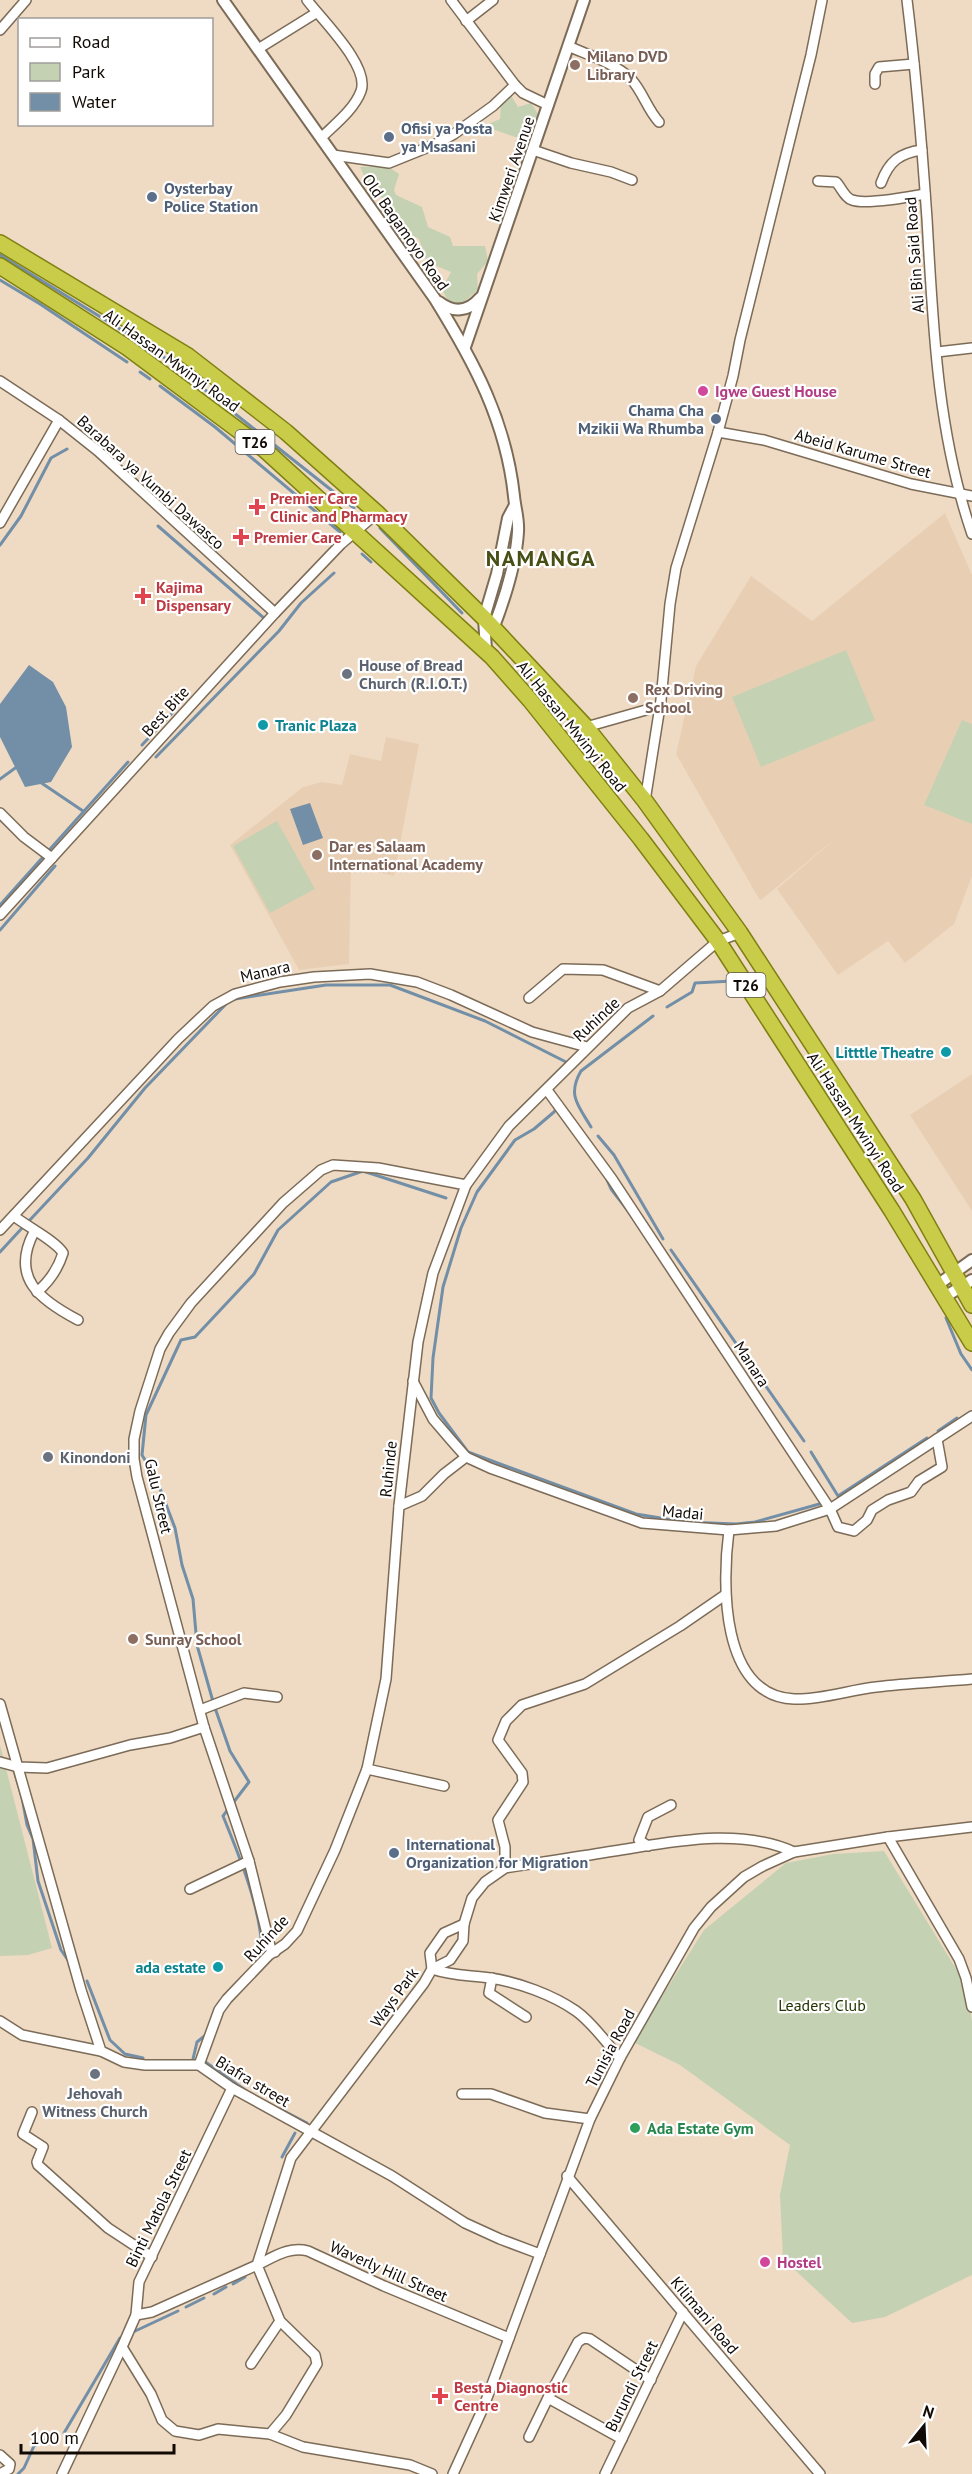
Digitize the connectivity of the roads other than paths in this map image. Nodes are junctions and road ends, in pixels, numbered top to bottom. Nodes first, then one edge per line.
1 (26, 0) edge
2 (223, 0) edge
3 (307, 0) edge
4 (451, 0) edge
5 (493, 0) edge
6 (584, 0) edge
7 (822, 0) edge
8 (907, 0) edge
9 (316, 13) junction
10 (466, 21) junction
11 (0, 30) edge
12 (568, 46) junction
13 (258, 49) junction
14 (914, 64) junction
15 (875, 84) dead end
16 (515, 85) junction
17 (548, 105) junction
18 (659, 122) dead end
19 (321, 138) junction
20 (533, 150) junction
21 (922, 150) junction
22 (333, 155) junction
23 (632, 180) dead end
24 (818, 182) dead end
25 (882, 183) dead end
26 (925, 194) junction
27 (0, 243) edge
28 (0, 266) edge
29 (483, 292) junction
30 (435, 299) junction
31 (465, 346) junction
32 (972, 348) edge
33 (937, 352) junction
34 (0, 381) edge
35 (59, 420) junction
36 (718, 432) junction
37 (958, 494) junction
38 (972, 496) edge
39 (3, 511) edge
40 (377, 513) junction
41 (0, 523) edge
42 (357, 531) junction
43 (972, 534) edge
44 (275, 613) junction
45 (489, 623) junction
46 (486, 650) junction
47 (660, 706) junction
48 (586, 728) junction
49 (645, 801) junction
50 (0, 813) edge
51 (52, 858) junction
52 (0, 915) edge
53 (740, 933) junction
54 (718, 941) junction
55 (660, 991) junction
56 (529, 998) dead end
57 (587, 1047) junction
58 (547, 1090) junction
59 (466, 1185) junction
60 (14, 1216) junction
61 (28, 1228) junction
62 (0, 1230) edge
63 (972, 1260) edge
64 (963, 1280) edge
65 (37, 1292) junction
66 (940, 1292) junction
67 (972, 1305) edge
68 (78, 1320) dead end
69 (972, 1344) edge
70 (413, 1381) junction
71 (972, 1416) edge
72 (937, 1439) junction
73 (466, 1457) junction
74 (399, 1506) junction
75 (830, 1509) junction
76 (729, 1530) junction
77 (724, 1595) junction
78 (972, 1678) edge
79 (276, 1697) dead end
80 (0, 1704) edge
81 (200, 1710) junction
82 (204, 1727) junction
83 (0, 1762) edge
84 (18, 1767) junction
85 (367, 1769) junction
86 (444, 1786) dead end
87 (671, 1805) dead end
88 (972, 1827) edge
89 (888, 1837) junction
90 (644, 1843) junction
91 (794, 1852) junction
92 (249, 1861) junction
93 (505, 1868) junction
94 (190, 1889) dead end
95 (464, 1924) junction
96 (275, 1952) junction
97 (432, 1969) junction
98 (492, 1978) junction
99 (972, 2007) edge
100 (526, 2017) dead end
101 (0, 2021) edge
102 (101, 2051) junction
103 (620, 2058) junction
104 (199, 2065) junction
105 (232, 2088) junction
106 (462, 2094) dead end
107 (32, 2112) dead end
108 (590, 2119) junction
109 (310, 2132) junction
110 (567, 2176) junction
111 (540, 2254) junction
112 (152, 2257) junction
113 (257, 2265) junction
114 (683, 2312) junction
115 (136, 2314) junction
116 (280, 2321) junction
117 (509, 2338) junction
118 (123, 2347) junction
119 (251, 2364) dead end
120 (651, 2380) junction
121 (548, 2398) junction
122 (270, 2434) junction
123 (529, 2437) dead end
124 (622, 2439) junction
125 (0, 2455) edge
126 (66, 2472) edge
127 (0, 2474) edge
128 (432, 2474) edge
129 (453, 2474) edge
130 (605, 2474) edge
131 (820, 2474) edge

1 - 11 street
2 - 13 street, Old Bagamoyo Road
3 - 9 street
4 - 10 street
5 - 10 street
6 - 12 street, Kimweri Avenue
7 - 36 street
8 - 14 street, Ali Bin Said Road
9 - 13 street
9 - 19 street
10 - 16 street
12 - 17 street, Kimweri Avenue
12 - 18 street
13 - 19 street, Old Bagamoyo Road
14 - 15 street
14 - 21 street, Ali Bin Said Road
16 - 17 street
16 - 22 street
17 - 20 street, Kimweri Avenue
19 - 22 street, Old Bagamoyo Road
20 - 23 street
20 - 29 street, Kimweri Avenue
21 - 25 street
21 - 26 street, Ali Bin Said Road
22 - 30 street, Old Bagamoyo Road
24 - 26 street
26 - 33 street, Ali Bin Said Road
27 - 40 highway, Ali Hassan Mwinyi Road / T26
28 - 42 highway, Ali Hassan Mwinyi Road / T26
29 - 30 street
29 - 31 street, Kimweri Avenue
30 - 31 street, Old Bagamoyo Road
31 - 45 street, Old Bagamoyo Road
32 - 33 street
33 - 37 street, Ali Bin Said Road
34 - 35 street, Barabara ya Vumbi Dawasco
35 - 39 street
35 - 44 street, Barabara ya Vumbi Dawasco
36 - 37 street, Abeid Karume Street
36 - 47 street
37 - 38 street
37 - 43 street
39 - 41 street
40 - 42 street, Best Bite
40 - 45 highway, Ali Hassan Mwinyi Road / T26
42 - 44 street, Best Bite
42 - 46 highway, Ali Hassan Mwinyi Road / T26
44 - 51 street, Best Bite
45 - 46 street
45 - 48 highway, Ali Hassan Mwinyi Road / T26
46 - 54 highway, Ali Hassan Mwinyi Road / T26
47 - 48 street
47 - 49 street
48 - 49 highway, Ali Hassan Mwinyi Road / T26
49 - 53 highway, Ali Hassan Mwinyi Road / T26
50 - 51 street
51 - 52 street, Best Bite
53 - 54 street
53 - 64 highway, Ali Hassan Mwinyi Road / T26
54 - 55 street, Ruhinde
54 - 66 highway, Ali Hassan Mwinyi Road / T26
55 - 56 street
55 - 57 street, Ruhinde
57 - 58 street, Ruhinde
57 - 60 street, Manara
58 - 59 street, Ruhinde
58 - 75 street, Manara
59 - 70 street, Ruhinde
59 - 81 street, Galu Street
60 - 61 street
60 - 62 street, Manara
61 - 65 street
61 - 65 street
63 - 64 street
64 - 66 street
64 - 67 highway, Ali Hassan Mwinyi Road / T26
65 - 68 street
66 - 69 highway, Ali Hassan Mwinyi Road / T26
70 - 73 street, Madai
70 - 74 street, Ruhinde
71 - 72 street, Madai
72 - 75 street, Madai
72 - 75 street, Manara
73 - 74 street
73 - 76 street, Madai
74 - 85 street, Ruhinde
75 - 76 street, Madai
76 - 77 street
77 - 78 street
77 - 93 street
79 - 81 street
80 - 84 street
81 - 82 street, Galu Street
82 - 84 street
82 - 92 street, Galu Street
83 - 84 street
84 - 102 street
85 - 86 street
85 - 96 street, Ruhinde
87 - 90 street
88 - 89 street, Tunisia Road
89 - 91 street, Tunisia Road
89 - 99 street
90 - 91 street, Ways Park
90 - 93 street, Ways Park
91 - 103 street, Tunisia Road
92 - 94 street
92 - 96 street, Galu Street
93 - 95 street, Ways Park
95 - 97 street, Ways Park
95 - 97 street
96 - 104 street, Ruhinde
97 - 98 street
97 - 109 street, Ways Park
98 - 100 street
98 - 103 street
101 - 102 street, Biafra street
102 - 104 street, Biafra street
103 - 108 street, Tunisia Road
104 - 105 street, Biafra street
105 - 109 street, Biafra street
105 - 112 street, Binti Matola Street
106 - 108 street
107 - 112 street
108 - 110 street, Tunisia Road
109 - 111 street, Biafra street
109 - 113 street, Ways Park
110 - 111 street, Tunisia Road
110 - 114 street, Kilimani Road
111 - 117 street, Tunisia Road
112 - 115 street, Binti Matola Street
113 - 115 street
113 - 116 street
113 - 117 street, Waverly Hill Street
114 - 120 street, Burundi Street
114 - 131 street, Kilimani Road
115 - 118 street, Binti Matola Street
116 - 119 street
116 - 122 street
117 - 129 street, Tunisia Road
118 - 122 street
118 - 126 street, Binti Matola Street
120 - 121 street
120 - 124 street, Burundi Street
121 - 123 street
121 - 124 street
122 - 128 street
124 - 130 street, Burundi Street
125 - 127 street

